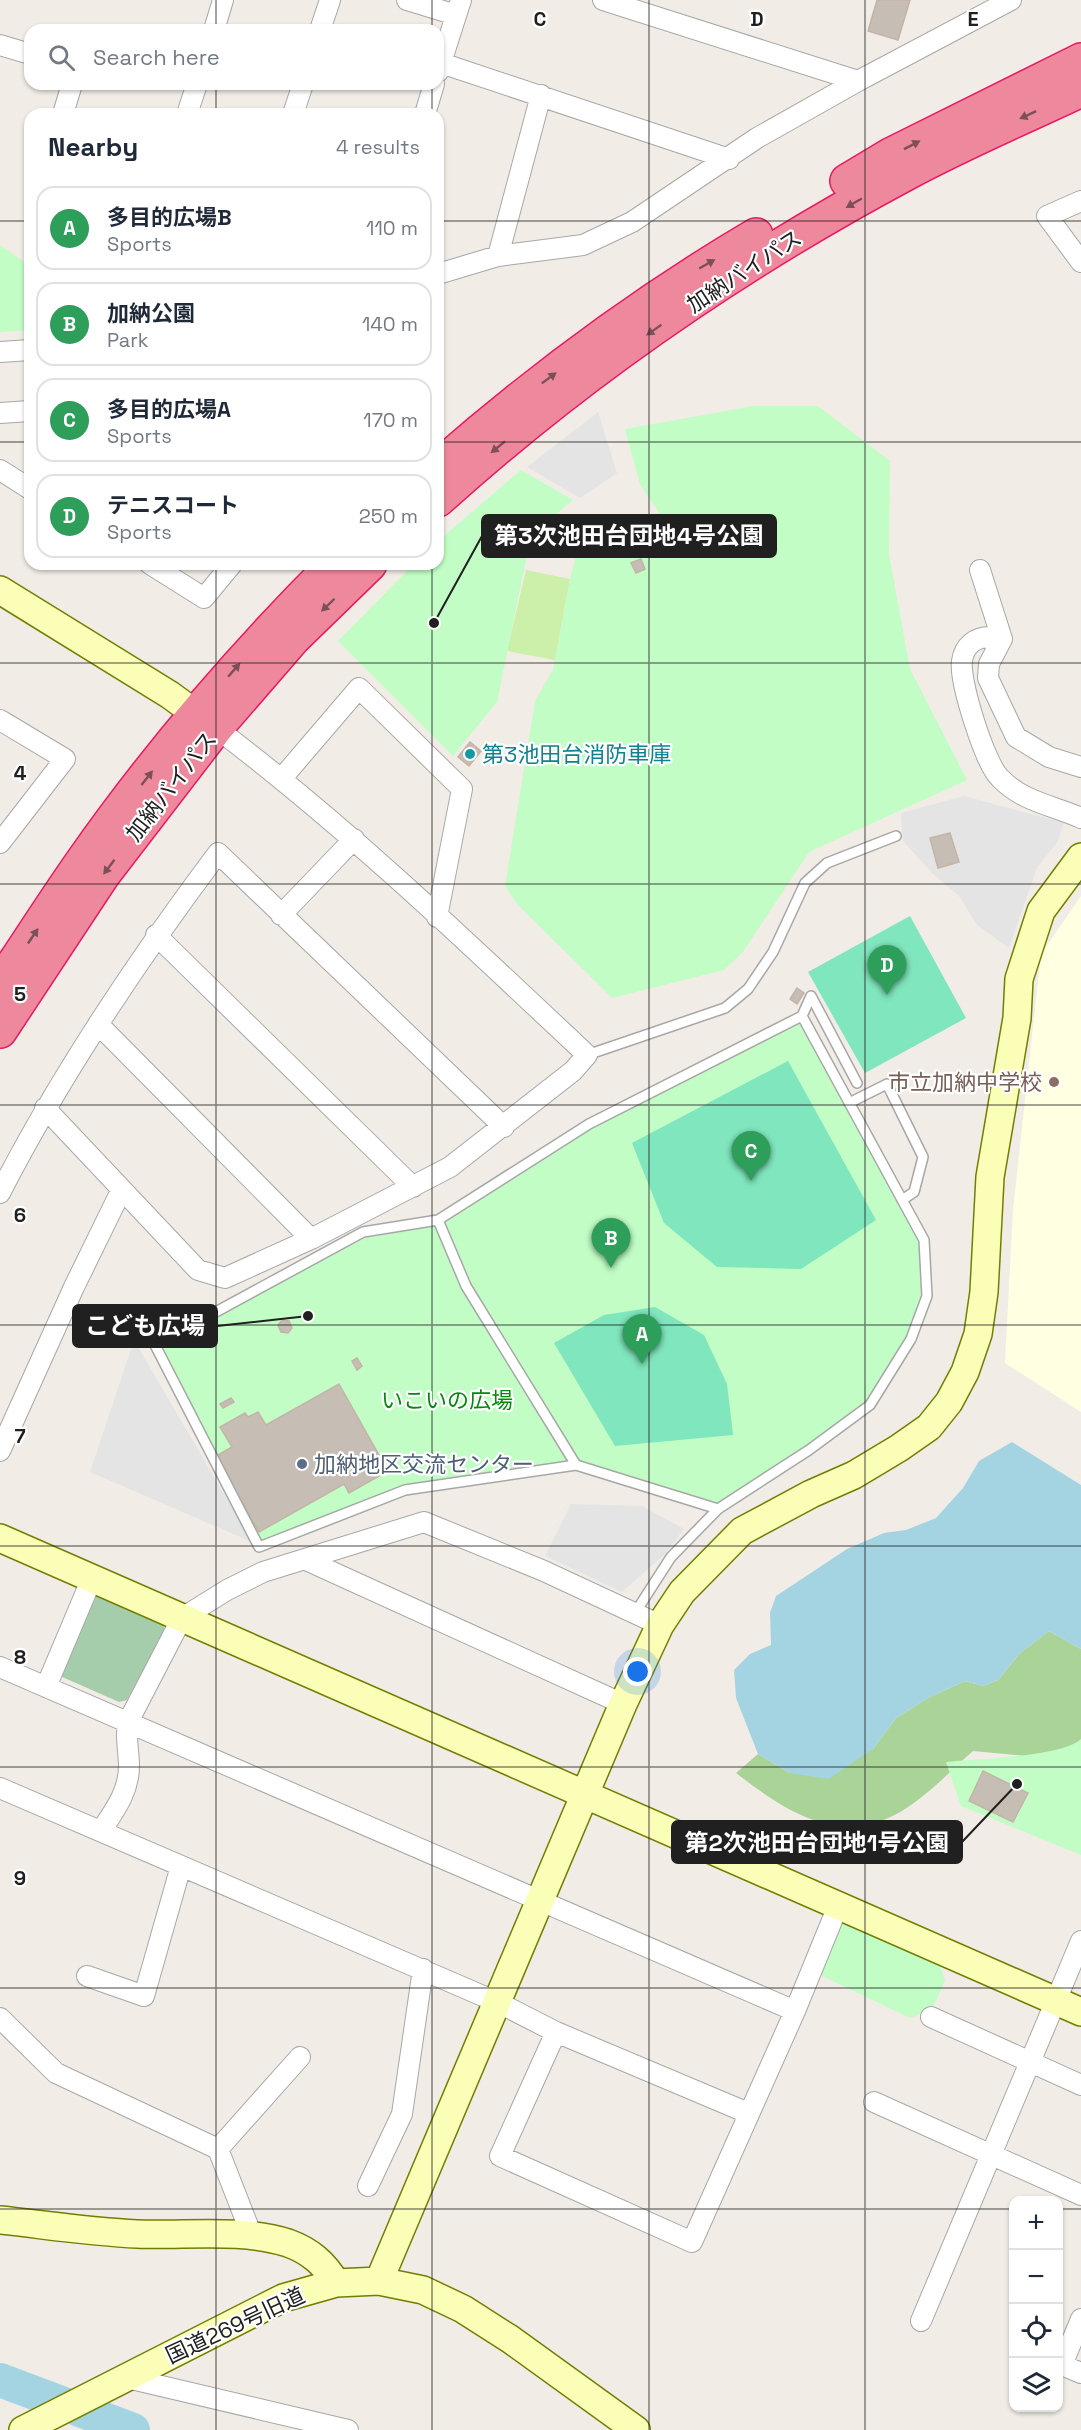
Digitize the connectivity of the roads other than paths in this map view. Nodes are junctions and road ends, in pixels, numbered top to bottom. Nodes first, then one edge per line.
1 (330, 0) edge
2 (407, 0) edge
3 (603, 0) edge
4 (220, 1) edge
5 (997, 2) edge
6 (458, 7) edge
7 (215, 24) edge
8 (322, 24) edge
9 (0, 45) edge
10 (444, 51) edge
11 (24, 52) edge
12 (1081, 60) edge
13 (444, 68) edge
14 (858, 81) junction
15 (70, 90) edge
16 (195, 90) edge
17 (301, 90) edge
18 (432, 90) edge
19 (1081, 90) edge
20 (541, 95) junction
21 (65, 108) edge
22 (189, 108) edge
23 (295, 108) edge
24 (427, 108) edge
25 (729, 159) junction
26 (1081, 201) edge
27 (498, 256) junction
28 (1081, 262) edge
29 (444, 272) edge
30 (24, 350) edge
31 (0, 352) edge
32 (24, 411) edge
33 (0, 413) edge
34 (444, 462) edge
35 (3, 478) edge
36 (24, 487) edge
37 (444, 495) edge
38 (160, 570) edge
39 (227, 570) edge
40 (328, 570) edge
41 (364, 570) edge
42 (980, 570) dead end
43 (0, 590) edge
44 (997, 647) junction
45 (0, 720) edge
46 (206, 721) junction
47 (1081, 767) edge
48 (282, 778) junction
49 (1081, 818) edge
50 (896, 836) dead end
51 (354, 838) junction
52 (0, 843) edge
53 (1081, 857) edge
54 (281, 915) junction
55 (437, 917) junction
56 (156, 935) junction
57 (0, 984) edge
58 (802, 1016) junction
59 (98, 1024) junction
60 (828, 1028) junction
61 (0, 1031) edge
62 (813, 1036) junction
63 (587, 1054) junction
64 (857, 1083) dead end
65 (849, 1103) junction
66 (45, 1108) junction
67 (504, 1127) junction
68 (413, 1186) junction
69 (121, 1191) junction
70 (0, 1193) edge
71 (902, 1200) junction
72 (438, 1220) junction
73 (311, 1239) junction
74 (2, 1438) edge
75 (576, 1464) junction
76 (718, 1509) junction
77 (0, 1538) edge
78 (306, 1560) junction
79 (92, 1578) junction
80 (635, 1613) junction
81 (182, 1618) junction
82 (660, 1624) junction
83 (0, 1667) edge
84 (46, 1687) junction
85 (623, 1704) junction
86 (128, 1722) junction
87 (0, 1788) edge
88 (586, 1795) junction
89 (101, 1831) junction
90 (181, 1866) junction
91 (540, 1901) junction
92 (838, 1906) junction
93 (1081, 1941) edge
94 (423, 1970) junction
95 (87, 1976) dead end
96 (1054, 2000) junction
97 (497, 2002) junction
98 (795, 2011) junction
99 (1081, 2012) edge
100 (931, 2017) dead end
101 (0, 2018) edge
102 (555, 2032) junction
103 (300, 2056) dead end
104 (1029, 2061) junction
105 (1081, 2085) edge
106 (874, 2102) dead end
107 (748, 2113) junction
108 (218, 2149) junction
109 (989, 2156) junction
110 (368, 2186) dead end
111 (1081, 2195) edge
112 (0, 2220) edge
113 (252, 2236) junction
114 (379, 2281) junction
115 (336, 2283) junction
116 (1081, 2319) edge
117 (921, 2321) dead end
118 (1081, 2373) edge
119 (120, 2379) junction
120 (23, 2430) edge
121 (348, 2430) edge
122 (636, 2430) edge

1 - 8 street
2 - 6 street
3 - 14 street
4 - 7 street
5 - 14 street
6 - 10 street
9 - 11 street
34 -> 12 highway, 加納バイパス
13 - 20 street
14 - 25 street
15 - 21 street
16 - 22 street
17 - 23 street
18 - 24 street
19 -> 37 highway, 加納バイパス
20 - 25 street
20 - 27 street
25 - 27 street
26 - 28 street
27 - 29 street
30 - 31 street
32 - 33 street
35 - 36 street
38 - 39 street
46 -> 40 highway, 加納バイパス
41 -> 46 highway, 加納バイパス
42 - 44 street
43 - 46 street
44 - 47 street
44 - 49 street
45 - 52 street
46 - 48 street
57 -> 46 highway, 加納バイパス
46 -> 61 highway, 加納バイパス
48 - 51 street
48 - 55 street
50 - 63 lane
51 - 54 street
51 - 55 street
53 - 82 street
54 - 56 street
54 - 67 street
55 - 63 street
56 - 59 street
56 - 68 street
58 - 60 lane
58 - 62 lane
58 - 72 lane
59 - 66 street
59 - 73 street
60 - 62 lane
60 - 64 lane
62 - 65 lane
63 - 67 street
65 - 71 lane
65 - 71 lane
66 - 69 street
66 - 70 street
67 - 68 street
68 - 73 street
69 - 73 street
69 - 74 street
71 - 76 lane
72 - 75 lane
72 - 75 lane
75 - 76 lane
76 - 80 lane
77 - 79 street
78 - 80 street
78 - 81 street
78 - 85 street
79 - 81 street
79 - 84 street
80 - 82 street
81 - 86 street
81 - 88 street
82 - 85 street
83 - 84 street
84 - 86 street
85 - 88 street
86 - 89 street
86 - 91 street
87 - 89 street
88 - 91 street
88 - 92 street
89 - 90 street
90 - 94 street
90 - 95 street
91 - 97 street
91 - 98 street
92 - 96 street
92 - 98 street
93 - 96 street
94 - 97 street
94 - 110 street
96 - 99 street
96 - 104 street
97 - 102 street
97 - 114 street
98 - 107 street
100 - 104 street
101 - 108 street
102 - 107 street
102 - 107 street
103 - 108 street
104 - 105 street
104 - 109 street
106 - 109 street
108 - 113 street
109 - 111 street
109 - 117 street
112 - 113 street
113 - 115 street
114 - 115 street, 国道269号旧道
114 - 122 street, 国道269号旧道
115 - 119 street, 国道269号旧道
116 - 118 street
119 - 120 street, 国道269号旧道
119 - 121 street

